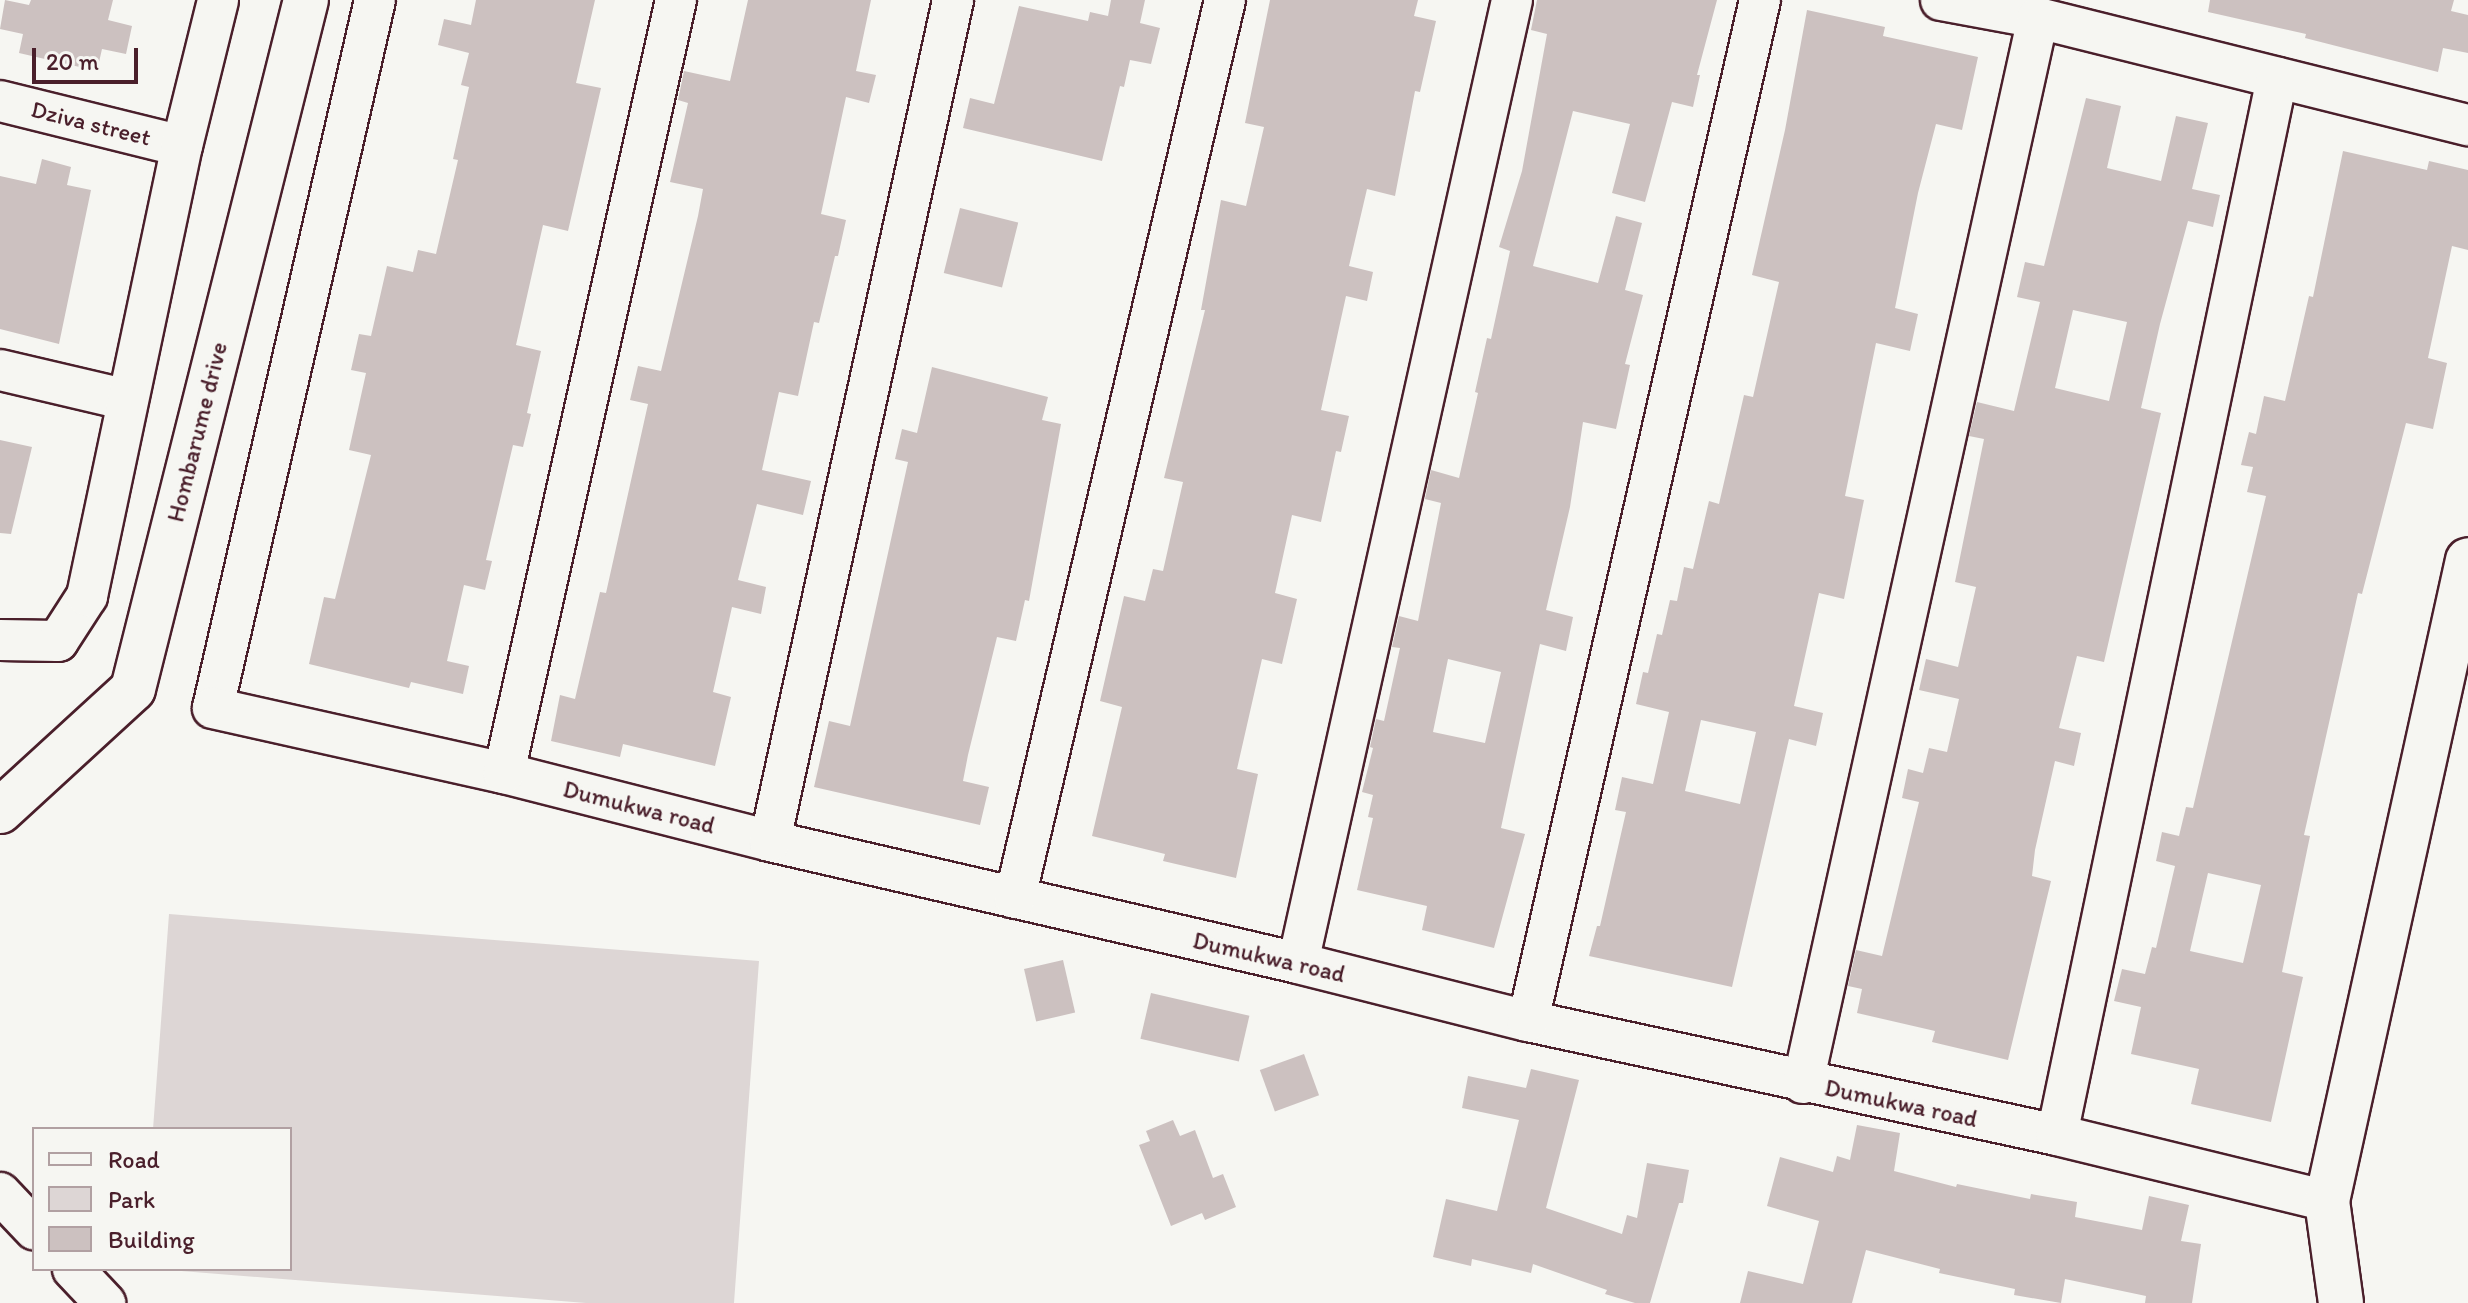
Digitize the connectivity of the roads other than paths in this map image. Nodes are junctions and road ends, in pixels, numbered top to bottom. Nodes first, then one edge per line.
1 (218, 0) edge
2 (306, 0) edge
3 (375, 0) edge
4 (676, 0) edge
5 (953, 0) edge
6 (1225, 0) edge
7 (1512, 0) edge
8 (1760, 0) edge
9 (1941, 0) edge
10 (2038, 18) junction
11 (2277, 78) junction
12 (0, 101) edge
13 (2468, 125) edge
14 (182, 146) junction
15 (0, 370) edge
16 (128, 400) junction
17 (2468, 560) edge
18 (0, 640) edge
19 (504, 773) junction
20 (0, 811) edge
21 (770, 841) junction
22 (1015, 898) junction
23 (1298, 963) junction
24 (1528, 1021) junction
25 (1803, 1083) junction
26 (2057, 1135) junction
27 (2327, 1201) junction
28 (75, 1271) edge
29 (105, 1303) edge
30 (2341, 1303) edge

1 - 14 street
2 - 20 street, Hombarume drive
3 - 19 street, Dumukwa road
4 - 19 street
5 - 21 street
6 - 22 street
7 - 23 street
8 - 24 street
9 - 10 street
10 - 11 street
10 - 25 street
11 - 13 street
11 - 26 street
12 - 14 street, Dziva street
14 - 16 street
15 - 16 street
16 - 18 street
17 - 27 street
19 - 21 street, Dumukwa road
21 - 22 street, Dumukwa road
22 - 23 street, Dumukwa road
23 - 24 street, Dumukwa road
24 - 25 street, Dumukwa road
25 - 26 street, Dumukwa road
26 - 27 street, Dumukwa road
27 - 30 street
28 - 29 street

